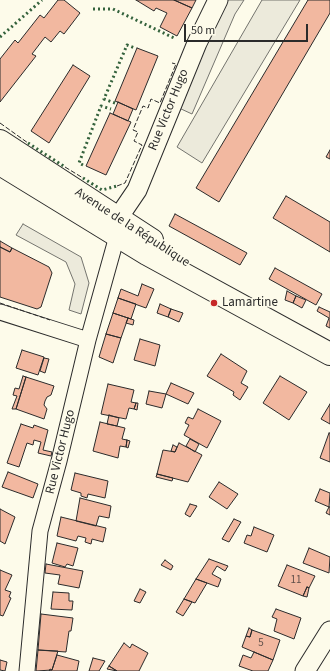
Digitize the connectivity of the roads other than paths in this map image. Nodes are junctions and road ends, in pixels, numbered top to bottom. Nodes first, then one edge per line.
1 (218, 0) edge
2 (0, 142) edge
3 (0, 164) edge
4 (117, 227) junction
5 (0, 312) edge
6 (88, 340) junction
7 (330, 354) edge
8 (330, 631) edge
9 (27, 671) edge
10 (305, 671) edge

1 - 4 street, Rue Victor Hugo
2 - 4 main road, Avenue de la République
3 - 4 main road, Avenue de la République
4 - 6 street, Rue Victor Hugo
4 - 7 main road, Avenue de la République
5 - 6 street
6 - 9 street, Rue Victor Hugo
8 - 10 street

